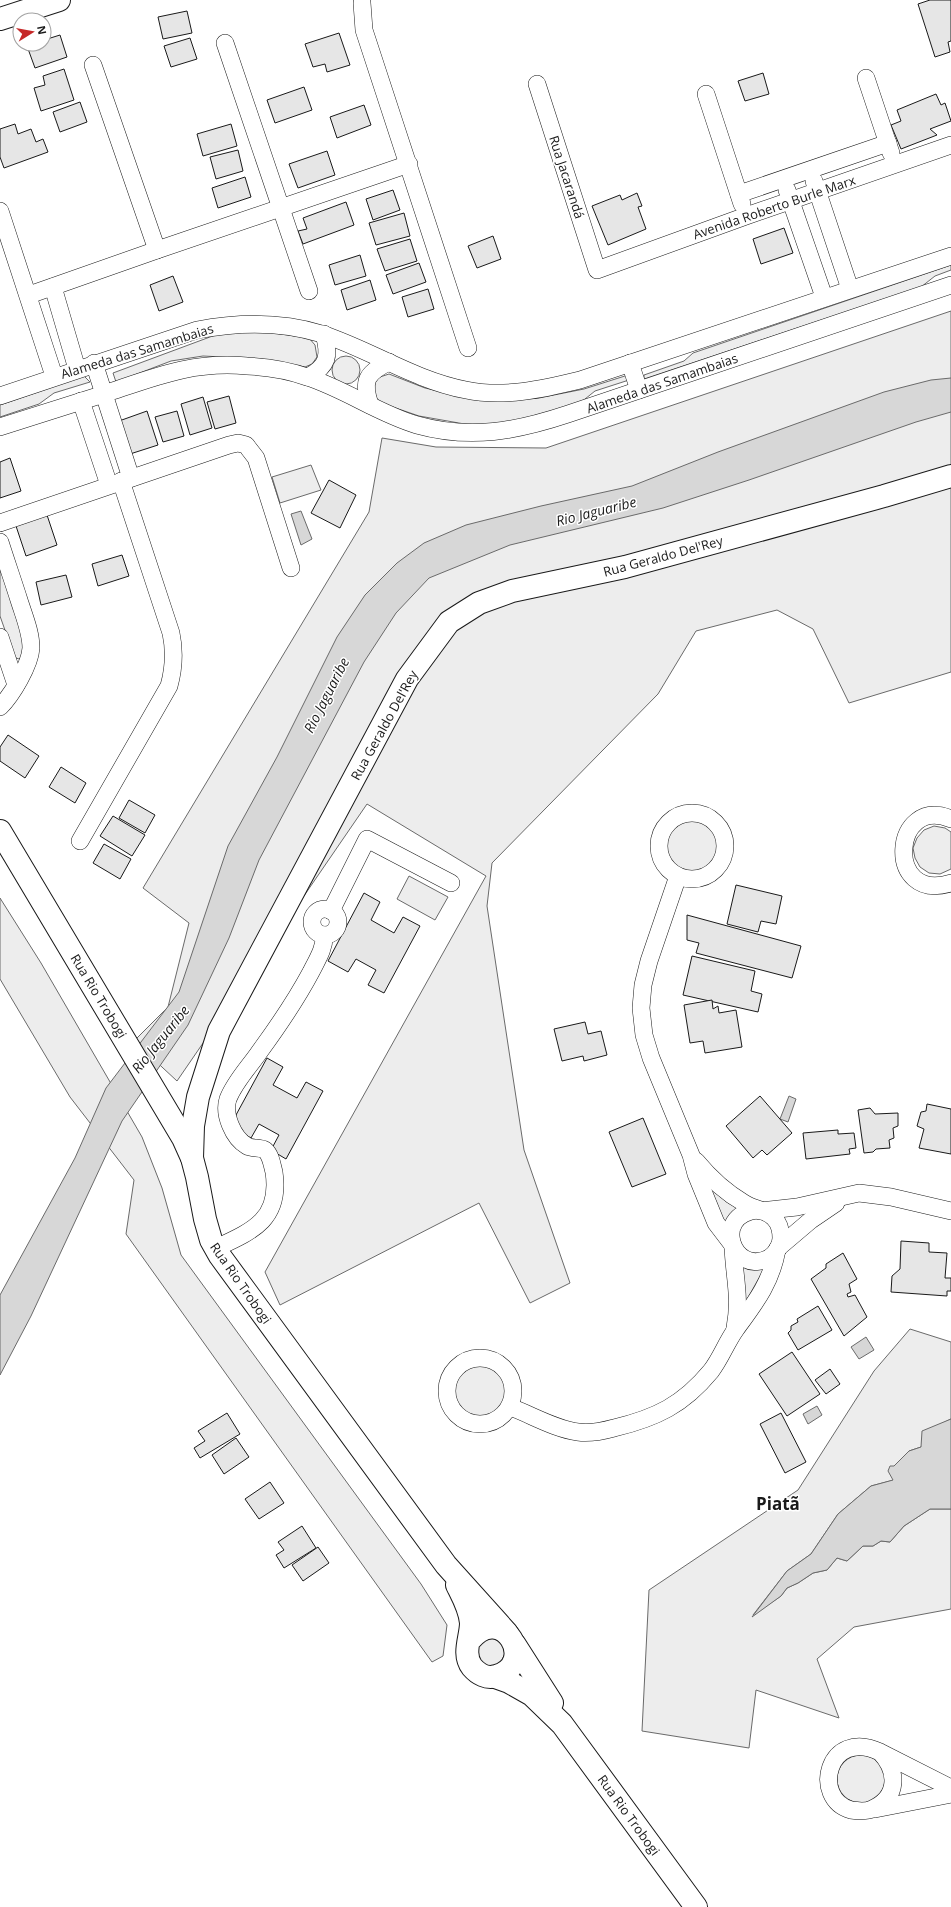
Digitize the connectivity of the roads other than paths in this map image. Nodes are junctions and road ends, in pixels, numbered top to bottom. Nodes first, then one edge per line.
1 (59, 0) edge
2 (362, 3) dead end
3 (0, 19) edge
4 (225, 42) dead end
5 (93, 64) dead end
6 (866, 78) dead end
7 (537, 84) dead end
8 (706, 94) dead end
9 (888, 143) junction
10 (951, 145) edge
11 (409, 164) junction
12 (895, 164) junction
13 (810, 170) junction
14 (784, 178) junction
15 (817, 191) junction
16 (739, 194) junction
17 (791, 200) junction
18 (280, 208) junction
19 (0, 211) edge
20 (746, 216) junction
21 (157, 250) junction
22 (951, 256) edge
23 (598, 270) joint
24 (951, 285) edge
25 (53, 287) junction
26 (850, 289) junction
27 (309, 291) dead end
28 (29, 295) junction
29 (824, 297) junction
30 (324, 334) junction
31 (468, 348) dead end
32 (389, 362) junction
33 (94, 363) junction
34 (630, 363) junction
35 (77, 368) junction
36 (54, 376) junction
37 (308, 377) junction
38 (639, 390) junction
39 (103, 394) junction
40 (0, 396) edge
41 (81, 401) junction
42 (370, 405) junction
43 (0, 427) edge
44 (951, 476) edge
45 (120, 481) junction
46 (0, 523) edge
47 (0, 542) edge
48 (291, 568) dead end
49 (0, 637) edge
50 (16, 685) junction
51 (0, 707) edge
52 (951, 811) edge
53 (932, 816) junction
54 (951, 819) edge
55 (0, 831) edge
56 (80, 841) dead end
57 (678, 876) dead end
58 (451, 883) dead end
59 (951, 883) edge
60 (691, 1155) junction
61 (192, 1158) junction
62 (844, 1197) junction
63 (759, 1210) junction
64 (951, 1211) edge
65 (732, 1245) junction
66 (216, 1248) junction
67 (778, 1249) junction
68 (735, 1330) junction
69 (510, 1407) dead end
70 (446, 1565) junction
71 (511, 1639) junction
72 (470, 1640) junction
73 (495, 1677) junction
74 (562, 1724) junction
75 (880, 1752) junction
76 (951, 1788) edge
77 (951, 1794) edge
78 (871, 1810) junction
79 (696, 1907) edge

1 - 3 main road
2 - 11 street
4 - 18 street
5 - 21 street
6 - 9 street
7 - 23 street, Rua Jacarandá
8 - 16 street
9 - 12 street
9 - 13 street
10 - 12 street, Avenida Roberto Burle Marx
11 - 18 street
11 - 31 street
12 - 15 street, Avenida Roberto Burle Marx
13 - 14 street
13 - 15 street
14 - 16 street
14 - 17 street
15 - 17 street, Avenida Roberto Burle Marx
15 - 26 street
16 - 20 street
17 - 20 street, Avenida Roberto Burle Marx
17 - 29 street
18 - 21 street
18 - 27 street
19 - 28 street
20 - 23 street, Avenida Roberto Burle Marx
21 - 25 street
22 - 26 street, Alameda das Samambaias
24 - 38 street, Alameda das Samambaias
25 - 28 street
25 - 35 street
26 - 29 street, Alameda das Samambaias
28 - 36 street
29 - 34 street, Alameda das Samambaias
30 - 32 street, Alameda das Samambaias
30 - 33 street, Alameda das Samambaias
30 - 37 street
32 - 34 street, Alameda das Samambaias
32 - 42 street
33 - 35 street, Alameda das Samambaias
33 - 39 street
34 - 38 street
35 - 36 street, Alameda das Samambaias
36 - 40 street, Alameda das Samambaias
37 - 39 street, Alameda das Samambaias
37 - 42 street, Alameda das Samambaias
38 - 42 street, Alameda das Samambaias
39 - 41 street, Alameda das Samambaias
39 - 45 street
41 - 43 street, Alameda das Samambaias
41 - 45 street
44 - 61 main road, Rua Geraldo Del'Rey
45 - 46 street
45 - 48 street
45 - 56 street
47 - 50 street
49 - 50 street
50 - 51 street
52 - 53 street
53 - 54 street
53 - 59 street
55 - 61 main road, Rua Rio Trobogi
57 - 60 street
58 - 66 street
60 - 63 street
60 - 65 street
61 - 66 main road, Rua Rio Trobogi
62 - 63 street
62 - 64 street
62 - 67 street
63 - 65 street
63 - 67 street
65 - 67 street
65 - 68 street
66 - 70 main road, Rua Rio Trobogi
67 - 68 street
68 - 69 street
70 - 71 main road, Rua Rio Trobogi
70 - 72 main road, Rua Rio Trobogi
71 - 72 main road
71 - 73 main road
71 - 74 main road, Rua Rio Trobogi
72 - 73 main road
73 - 74 main road, Rua Rio Trobogi
74 - 79 main road, Rua Rio Trobogi
75 - 76 street
75 - 78 street
75 - 78 street
77 - 78 street

